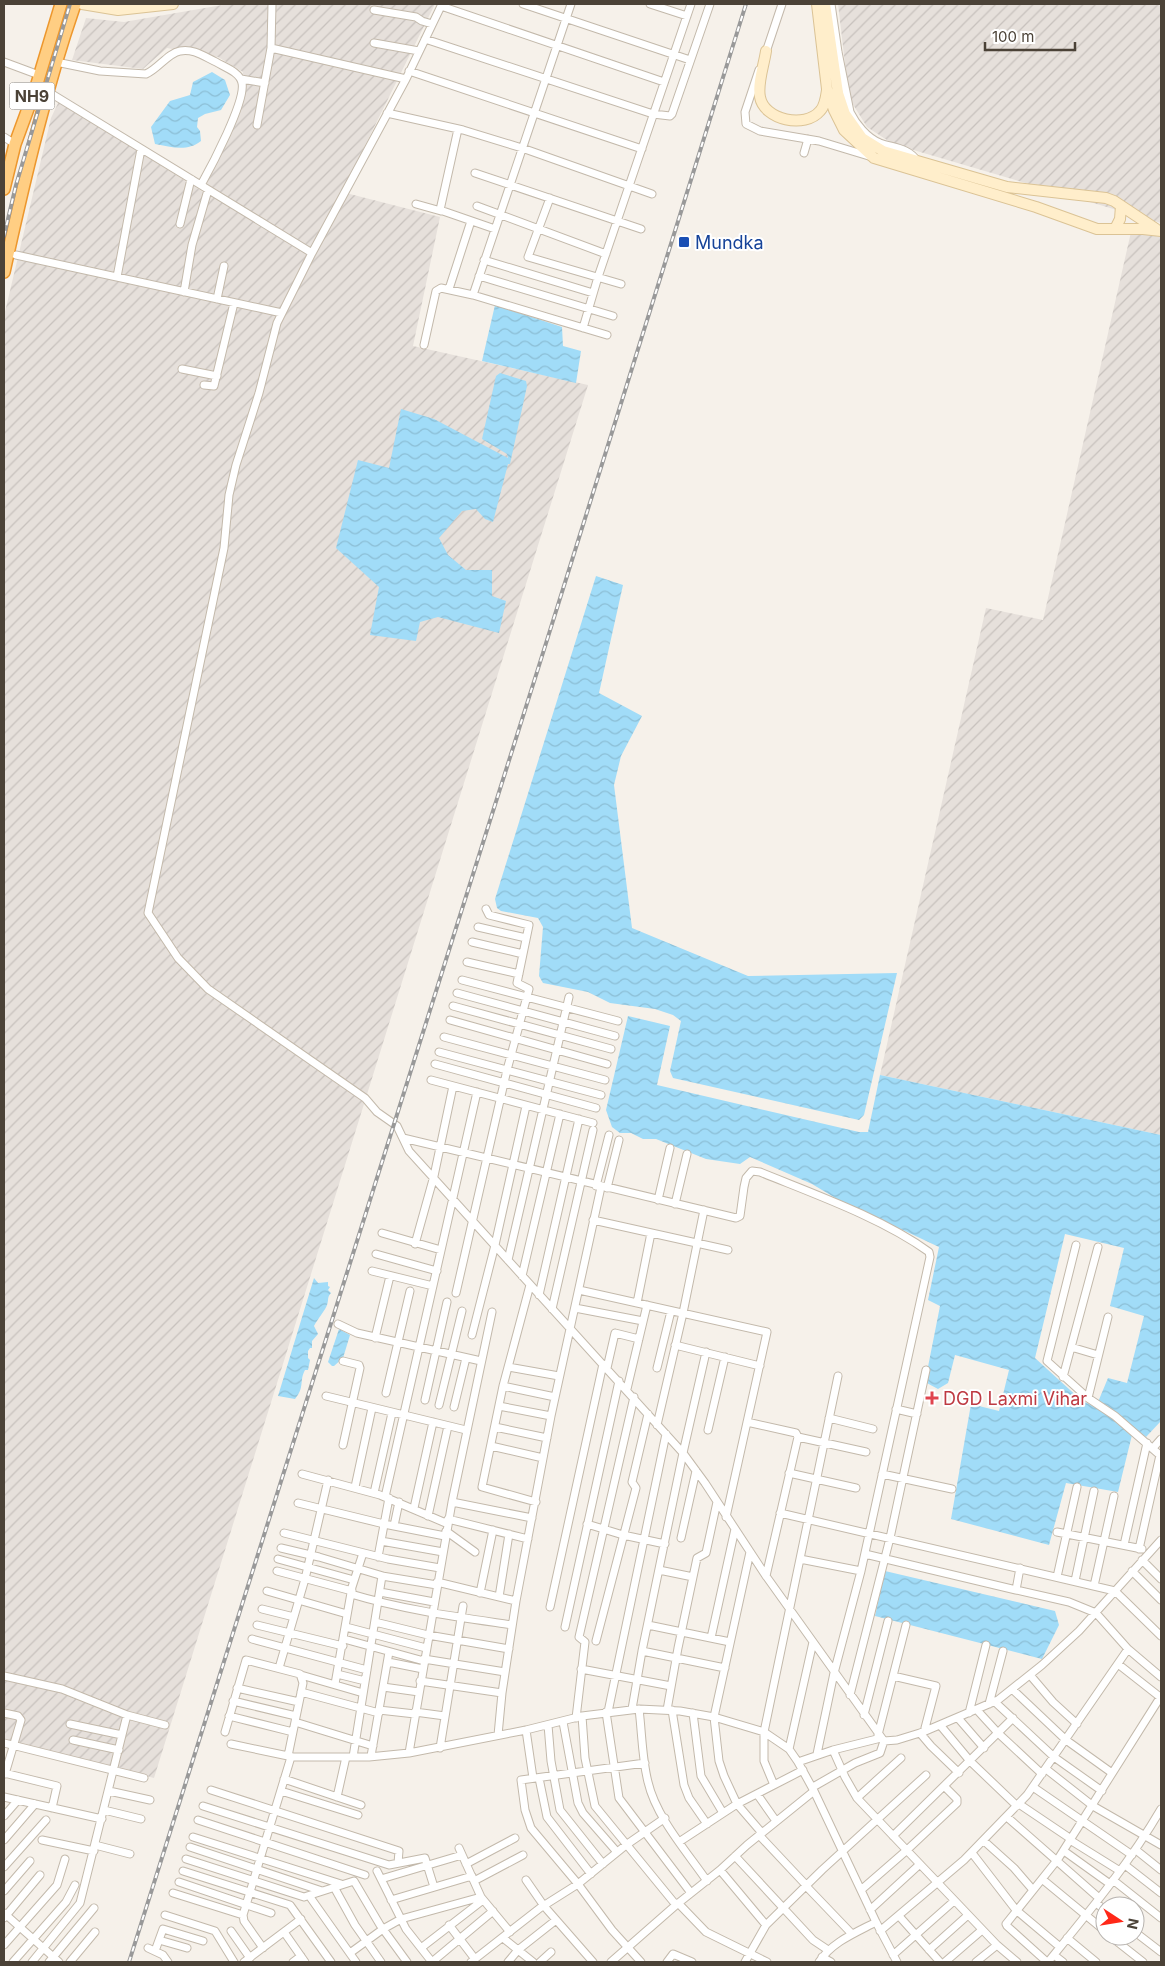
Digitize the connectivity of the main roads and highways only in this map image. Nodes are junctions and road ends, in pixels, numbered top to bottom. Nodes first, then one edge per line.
1 (61, 4) edge
2 (75, 4) edge
3 (82, 4) edge
4 (114, 4) edge
5 (173, 4) edge
6 (817, 4) edge
7 (826, 4) edge
8 (103, 6) edge
9 (766, 52) road end
10 (828, 89) junction
11 (4, 182) edge
12 (1121, 206) junction
13 (1114, 229) junction
14 (1159, 230) edge
15 (4, 272) edge

1 - 11 highway, NH9
2 - 15 highway, NH9
3 - 8 main road
4 - 8 main road
5 - 8 main road
6 - 10 main road
7 - 12 main road
9 - 10 main road
10 - 13 main road
12 - 13 main road
12 - 14 main road
13 - 14 main road

